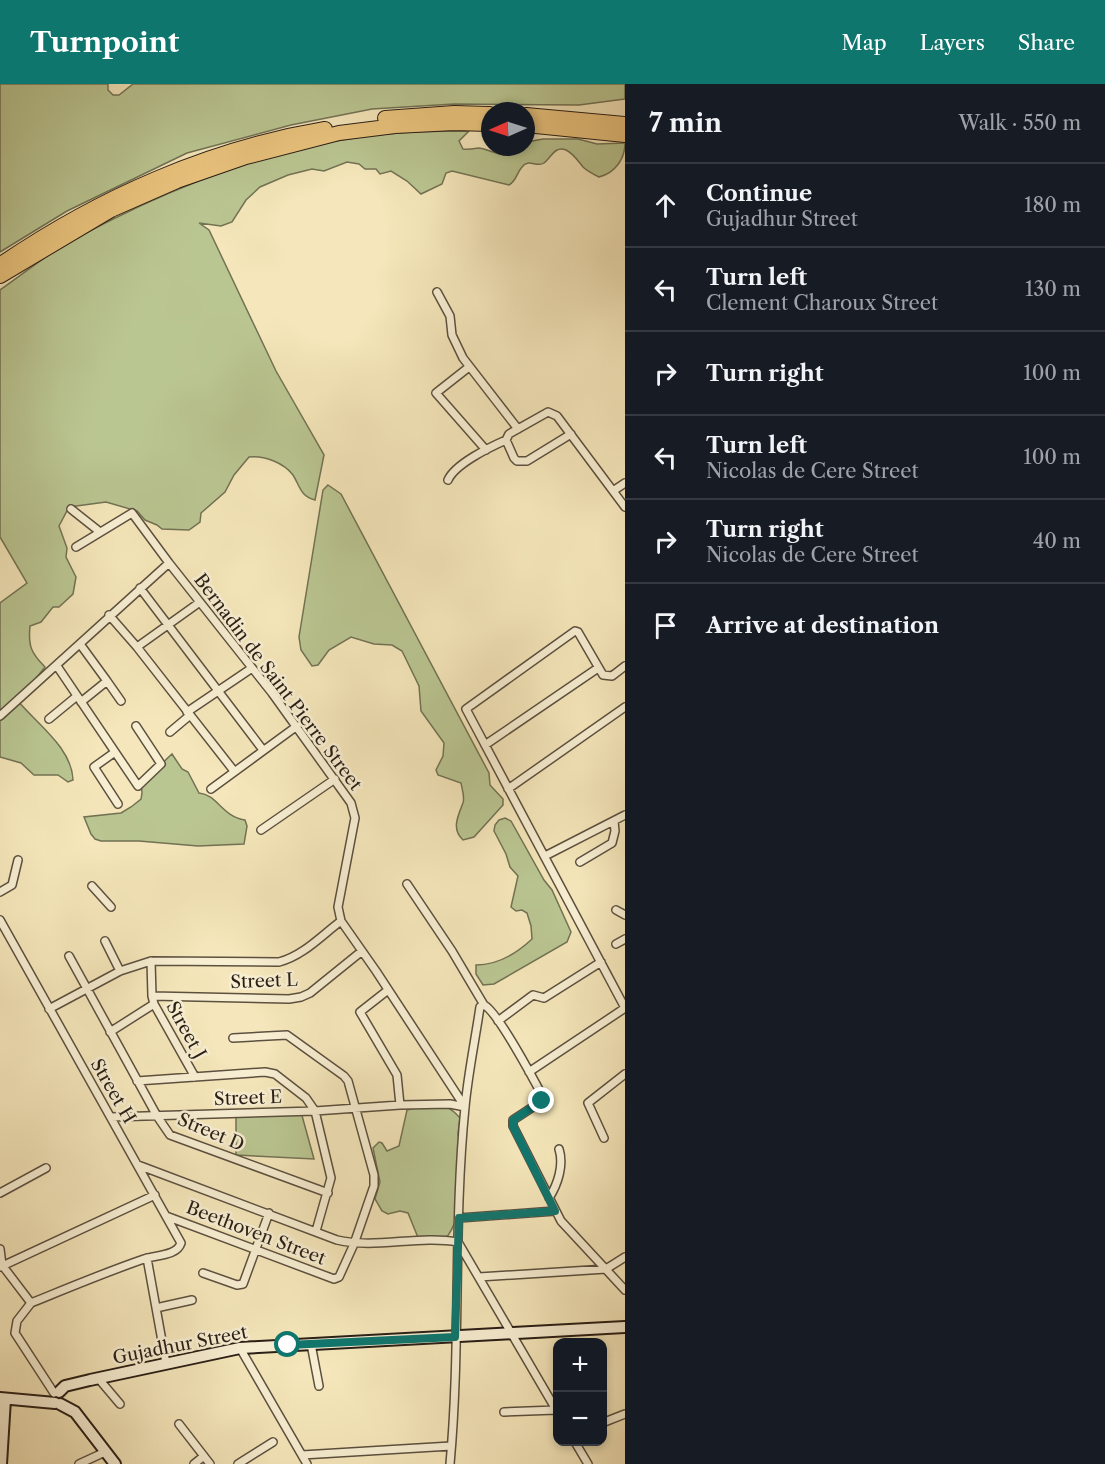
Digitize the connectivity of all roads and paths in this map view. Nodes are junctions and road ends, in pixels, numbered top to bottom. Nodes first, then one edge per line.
1 (481, 114) edge
2 (535, 116) edge
3 (481, 124) edge
4 (625, 124) edge
5 (535, 126) edge
6 (625, 135) edge
7 (0, 265) edge
8 (0, 276) edge
9 (437, 292) dead end
10 (469, 367) junction
11 (518, 429) junction
12 (572, 434) junction
13 (506, 440) junction
14 (486, 450) junction
15 (448, 480) dead end
16 (625, 483) edge
17 (613, 491) junction
18 (625, 507) edge
19 (71, 509) dead end
20 (100, 532) junction
21 (76, 547) dead end
22 (169, 563) junction
23 (140, 588) junction
24 (200, 602) junction
25 (109, 615) junction
26 (168, 625) junction
27 (80, 644) junction
28 (137, 647) junction
29 (57, 666) junction
30 (625, 666) edge
31 (252, 668) junction
32 (598, 668) junction
33 (107, 681) junction
34 (218, 691) junction
35 (79, 699) junction
36 (121, 701) dead end
37 (625, 707) edge
38 (188, 714) junction
39 (0, 716) edge
40 (49, 720) dead end
41 (136, 726) dead end
42 (297, 726) junction
43 (170, 732) dead end
44 (485, 745) junction
45 (263, 750) junction
46 (114, 752) junction
47 (234, 771) junction
48 (335, 778) junction
49 (211, 789) dead end
50 (508, 789) junction
51 (118, 804) dead end
52 (625, 815) edge
53 (614, 821) junction
54 (261, 830) dead end
55 (545, 856) junction
56 (18, 860) dead end
57 (580, 862) dead end
58 (407, 884) dead end
59 (92, 886) dead end
60 (0, 892) edge
61 (111, 907) dead end
62 (616, 910) dead end
63 (625, 915) edge
64 (0, 920) edge
65 (341, 921) junction
66 (625, 939) edge
67 (105, 941) dead end
68 (616, 944) dead end
69 (362, 951) junction
70 (69, 956) dead end
71 (152, 961) junction
72 (601, 962) junction
73 (120, 971) junction
74 (86, 989) junction
75 (388, 990) junction
76 (153, 1000) junction
77 (484, 1005) junction
78 (625, 1008) edge
79 (49, 1009) junction
80 (498, 1021) junction
81 (110, 1032) junction
82 (233, 1038) dead end
83 (529, 1072) junction
84 (625, 1074) edge
85 (195, 1077) junction
86 (137, 1081) junction
87 (400, 1105) junction
88 (356, 1107) junction
89 (465, 1107) junction
90 (315, 1111) junction
91 (157, 1116) junction
92 (111, 1117) junction
93 (604, 1138) dead end
94 (559, 1149) dead end
95 (137, 1165) junction
96 (46, 1168) dead end
97 (0, 1193) edge
98 (328, 1193) junction
99 (155, 1195) junction
100 (549, 1198) junction
101 (555, 1211) junction
102 (269, 1213) junction
103 (166, 1216) junction
104 (459, 1218) junction
105 (316, 1231) junction
106 (458, 1242) junction
107 (354, 1244) junction
108 (0, 1249) edge
109 (255, 1250) junction
110 (625, 1257) edge
111 (147, 1258) junction
112 (1, 1266) edge
113 (606, 1269) junction
114 (203, 1273) dead end
115 (479, 1277) junction
116 (625, 1290) edge
117 (192, 1300) dead end
118 (31, 1303) junction
119 (156, 1308) junction
120 (625, 1327) edge
121 (509, 1332) junction
122 (455, 1337) junction
123 (311, 1344) junction
124 (240, 1348) junction
125 (166, 1363) junction
126 (98, 1378) junction
127 (319, 1386) dead end
128 (1, 1397) edge
129 (56, 1397) junction
130 (120, 1404) dead end
131 (553, 1404) edge
132 (553, 1411) edge
133 (504, 1412) dead end
134 (625, 1414) edge
135 (607, 1421) edge
136 (179, 1424) dead end
137 (273, 1442) dead end
138 (451, 1446) junction
139 (577, 1446) edge
140 (105, 1452) junction
141 (302, 1455) junction
142 (204, 1456) junction
143 (1, 1464) edge
144 (79, 1464) edge
145 (115, 1464) edge
146 (194, 1464) edge
147 (210, 1464) edge
148 (238, 1464) edge
149 (307, 1464) edge
150 (450, 1464) edge
151 (588, 1464) edge

1 - 7 highway
2 - 4 highway
3 - 8 highway
5 - 6 highway
9 - 10 street
10 - 11 street
10 - 14 street
11 - 12 street
11 - 13 street
12 - 13 street
12 - 17 street
13 - 14 street
14 - 15 street
16 - 17 street
17 - 18 street
19 - 20 street
20 - 21 street
20 - 22 street, Bernadin de Saint Pierre Street
22 - 23 street
22 - 24 street, Bernadin de Saint Pierre Street
23 - 25 street
23 - 26 street
24 - 26 street
24 - 31 street, Bernadin de Saint Pierre Street
25 - 27 street
25 - 28 street
26 - 28 street
26 - 34 street
27 - 29 street
27 - 33 street
28 - 38 street
29 - 35 street
29 - 39 street
30 - 32 street
31 - 34 street
31 - 42 street, Bernadin de Saint Pierre Street
32 - 44 street
32 - 44 street
33 - 35 street
33 - 36 street
34 - 38 street
34 - 45 street
35 - 40 street
35 - 46 street
37 - 50 street
38 - 43 street
38 - 47 street
41 - 46 street
42 - 45 street
42 - 48 street, Bernadin de Saint Pierre Street
44 - 50 street
45 - 47 street
46 - 51 street
47 - 49 street
48 - 54 street
48 - 65 street, Bernadin de Saint Pierre Street
50 - 55 street
52 - 53 street
53 - 55 street
53 - 57 street
55 - 72 street
56 - 60 street
58 - 77 street
59 - 61 street
62 - 63 street
64 - 79 street, Street H
65 - 69 street
65 - 71 street
66 - 68 street
67 - 73 street
69 - 75 street
69 - 76 street, Street L
70 - 74 street, Street D
71 - 73 street
71 - 76 street, Street J
72 - 78 street
72 - 80 street
73 - 74 street
74 - 79 street
74 - 81 street, Street D
75 - 87 street
75 - 89 street
76 - 81 street
76 - 85 street, Street J
77 - 80 street
77 - 89 street
78 - 83 street
79 - 92 street, Street H
80 - 83 street
81 - 86 street, Street D
82 - 88 street
83 - 100 street
84 - 93 street
85 - 86 street
85 - 90 street
86 - 91 street, Street D
87 - 88 street, Street E
87 - 89 street, Street E
88 - 90 street, Street E
88 - 107 street
89 - 104 street
90 - 91 street, Street E
90 - 98 street
91 - 92 street, Street E
91 - 98 street, Street D
92 - 95 street, Street H
94 - 100 street
95 - 99 street, Street H
95 - 102 street
96 - 97 street
98 - 105 street
99 - 103 street, Street H
99 - 112 street
100 - 101 street
101 - 104 street
101 - 113 street
102 - 105 street
102 - 109 street
103 - 109 street, Beethoven Street
103 - 111 street, Street H
104 - 106 street
105 - 107 street
106 - 107 street
106 - 115 street
106 - 122 street
107 - 109 street, Beethoven Street
108 - 112 street
109 - 114 street
110 - 113 street
111 - 118 street
111 - 119 street
112 - 118 street
113 - 115 street
113 - 116 street
115 - 121 street
117 - 119 street
118 - 129 street
119 - 125 street
120 - 121 street, Gujadhur Street
121 - 122 street, Gujadhur Street
121 - 131 street
122 - 123 street, Gujadhur Street
122 - 138 street
123 - 124 street, Gujadhur Street
123 - 127 street
124 - 125 street, Gujadhur Street
124 - 141 street
125 - 126 street, Gujadhur Street
126 - 129 street, Gujadhur Street
126 - 130 street
128 - 129 street, Gujadhur Street
128 - 143 street
129 - 140 street
132 - 133 street
134 - 135 street
136 - 142 street
137 - 148 street
138 - 141 street
138 - 150 street
139 - 151 street
140 - 144 street
140 - 145 street
141 - 149 street
142 - 146 street
142 - 147 street

